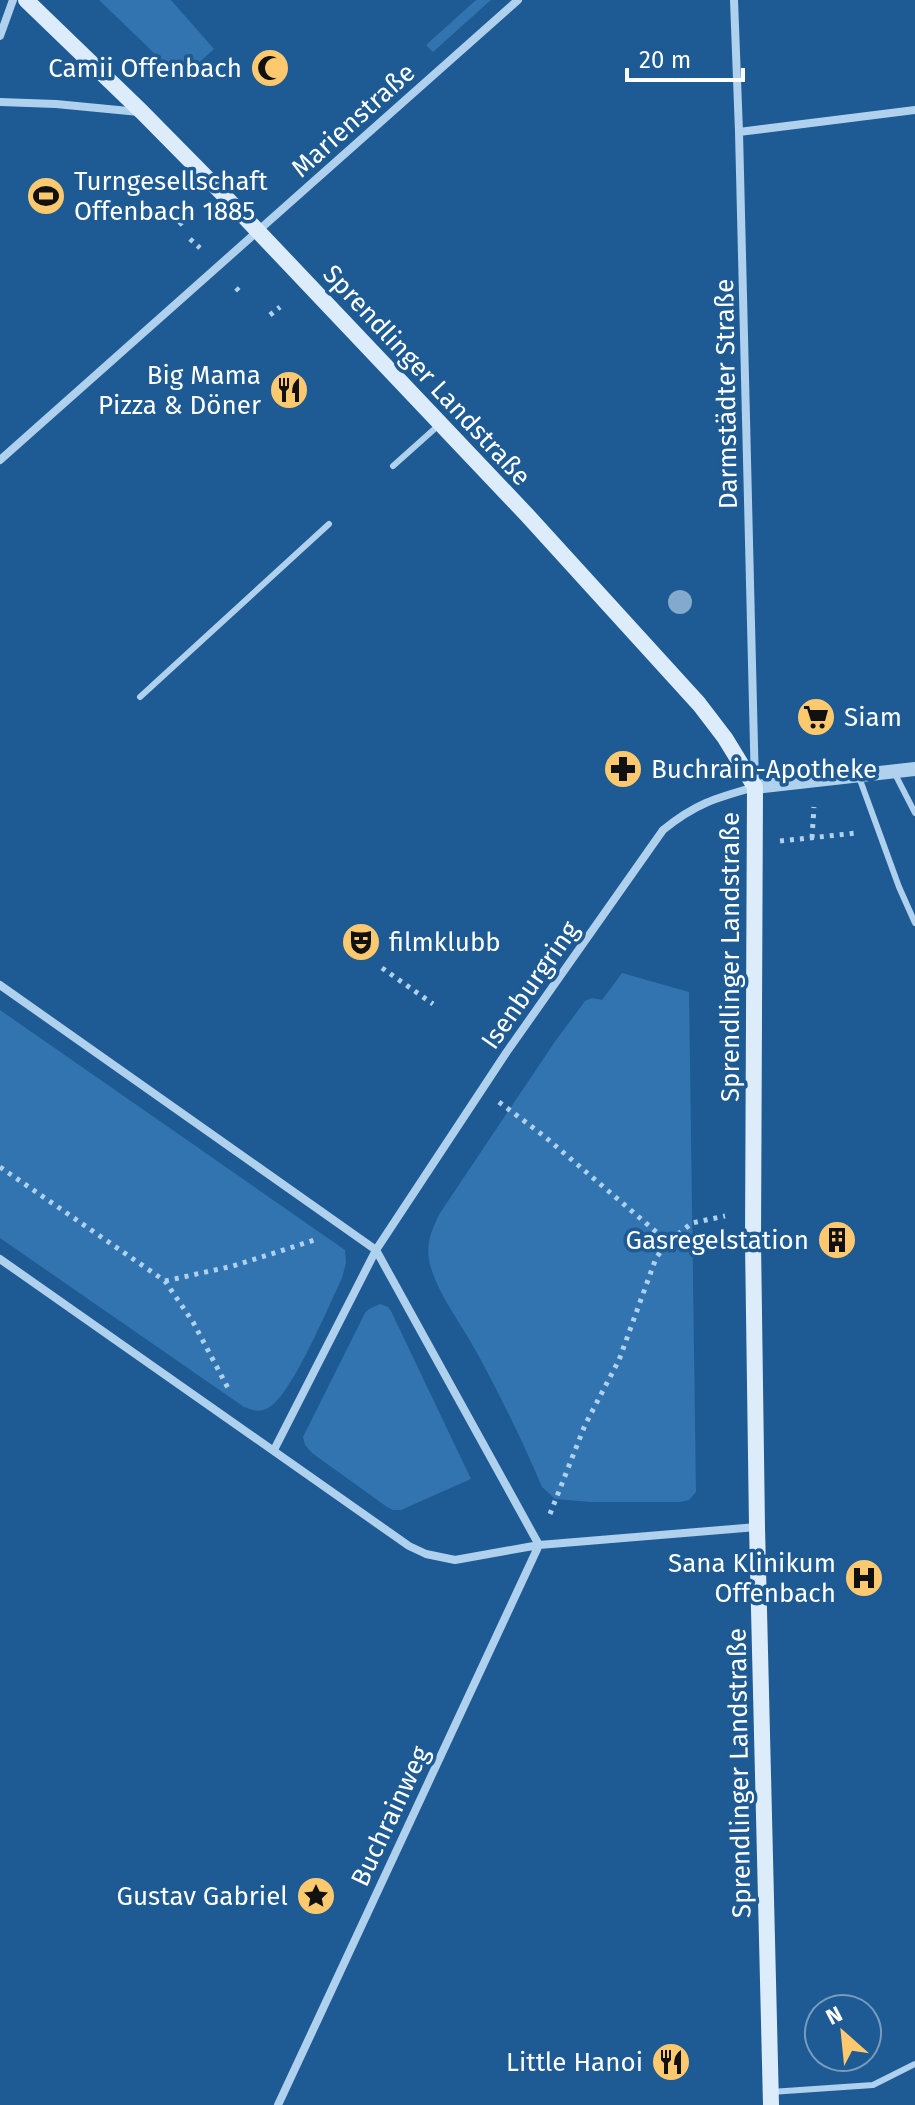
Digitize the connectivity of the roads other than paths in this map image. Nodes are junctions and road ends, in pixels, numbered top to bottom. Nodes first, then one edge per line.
1 (13, 0) edge
2 (26, 0) edge
3 (518, 0) edge
4 (734, 0) edge
5 (0, 36) edge
6 (0, 102) edge
7 (915, 110) edge
8 (142, 112) junction
9 (739, 132) junction
10 (258, 231) junction
11 (440, 424) junction
12 (0, 460) edge
13 (393, 466) dead end
14 (329, 524) dead end
15 (140, 697) dead end
16 (915, 769) edge
17 (894, 772) junction
18 (859, 776) junction
19 (755, 787) junction
20 (915, 813) edge
21 (915, 923) edge
22 (0, 985) edge
23 (376, 1250) junction
24 (0, 1259) edge
25 (274, 1450) junction
26 (757, 1527) junction
27 (539, 1545) junction
28 (915, 2064) edge
29 (771, 2098) edge
30 (278, 2105) edge

1 - 5 street
2 - 8 main road, Sprendlinger Landstraße
3 - 10 street, Marienstraße
4 - 9 street, Darmstädter Straße
6 - 8 street
7 - 9 street
8 - 10 main road, Sprendlinger Landstraße
9 - 19 street, Darmstädter Straße
10 - 11 main road, Sprendlinger Landstraße
10 - 12 street, Marienstraße
11 - 13 lane
11 - 19 main road, Sprendlinger Landstraße
14 - 15 lane
16 - 17 street
17 - 18 street
17 - 20 lane
18 - 19 street
18 - 21 lane
19 - 23 street, Isenburgring
19 - 26 main road, Sprendlinger Landstraße
22 - 23 street
23 - 25 street, Isenburgring
23 - 27 street
24 - 25 street
25 - 27 street
26 - 27 street
26 - 29 main road, Sprendlinger Landstraße
27 - 30 street, Buchrainweg
28 - 29 lane

